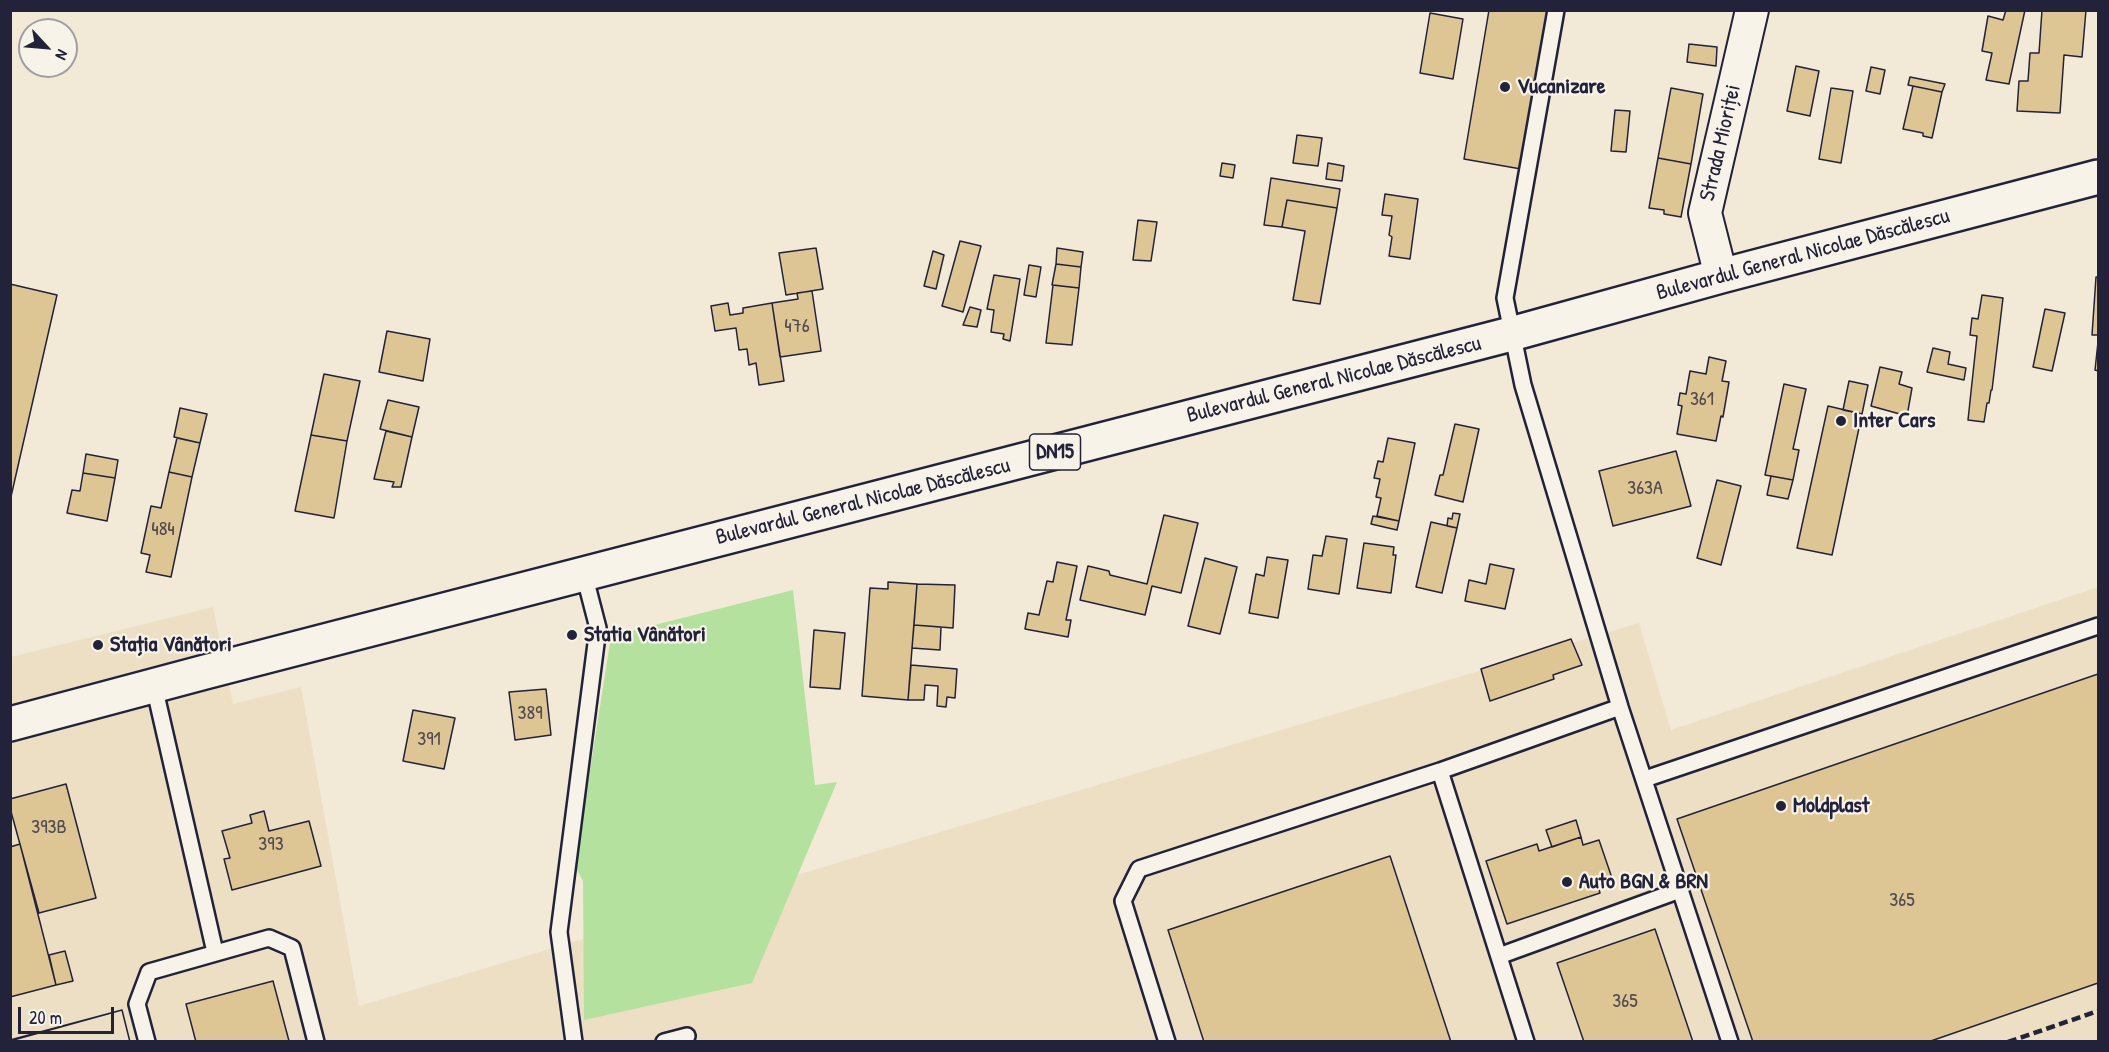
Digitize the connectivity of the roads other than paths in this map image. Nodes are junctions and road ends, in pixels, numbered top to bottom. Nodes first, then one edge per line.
1 (1556, 10) edge
2 (1752, 10) edge
3 (2098, 177) edge
4 (1721, 276) junction
5 (1511, 334) junction
6 (584, 574) junction
7 (2098, 626) edge
8 (154, 686) junction
9 (1620, 707) junction
10 (10, 724) edge
11 (1440, 771) junction
12 (1645, 779) junction
13 (1680, 890) junction
14 (215, 952) junction
15 (1499, 956) junction
16 (687, 1036) dead end
17 (147, 1041) edge
18 (316, 1041) edge
19 (574, 1041) edge
20 (664, 1041) edge
21 (1167, 1041) edge
22 (1526, 1041) edge
23 (1730, 1041) edge

1 - 5 lane
2 - 4 street, Strada Mioriței
3 - 4 main road, Bulevardul General Nicolae Dăscălescu / DN15
4 - 5 main road, Bulevardul General Nicolae Dăscălescu / DN15
5 - 6 main road, Bulevardul General Nicolae Dăscălescu / DN15
5 - 9 lane
6 - 8 main road, Bulevardul General Nicolae Dăscălescu / DN15
6 - 19 lane
7 - 12 lane
8 - 10 main road, Bulevardul General Nicolae Dăscălescu / DN15
8 - 14 lane
9 - 11 lane
9 - 12 lane
11 - 15 lane
11 - 21 lane
12 - 13 lane
13 - 15 lane
13 - 23 lane
14 - 17 lane
14 - 18 lane
15 - 22 lane
16 - 20 lane

